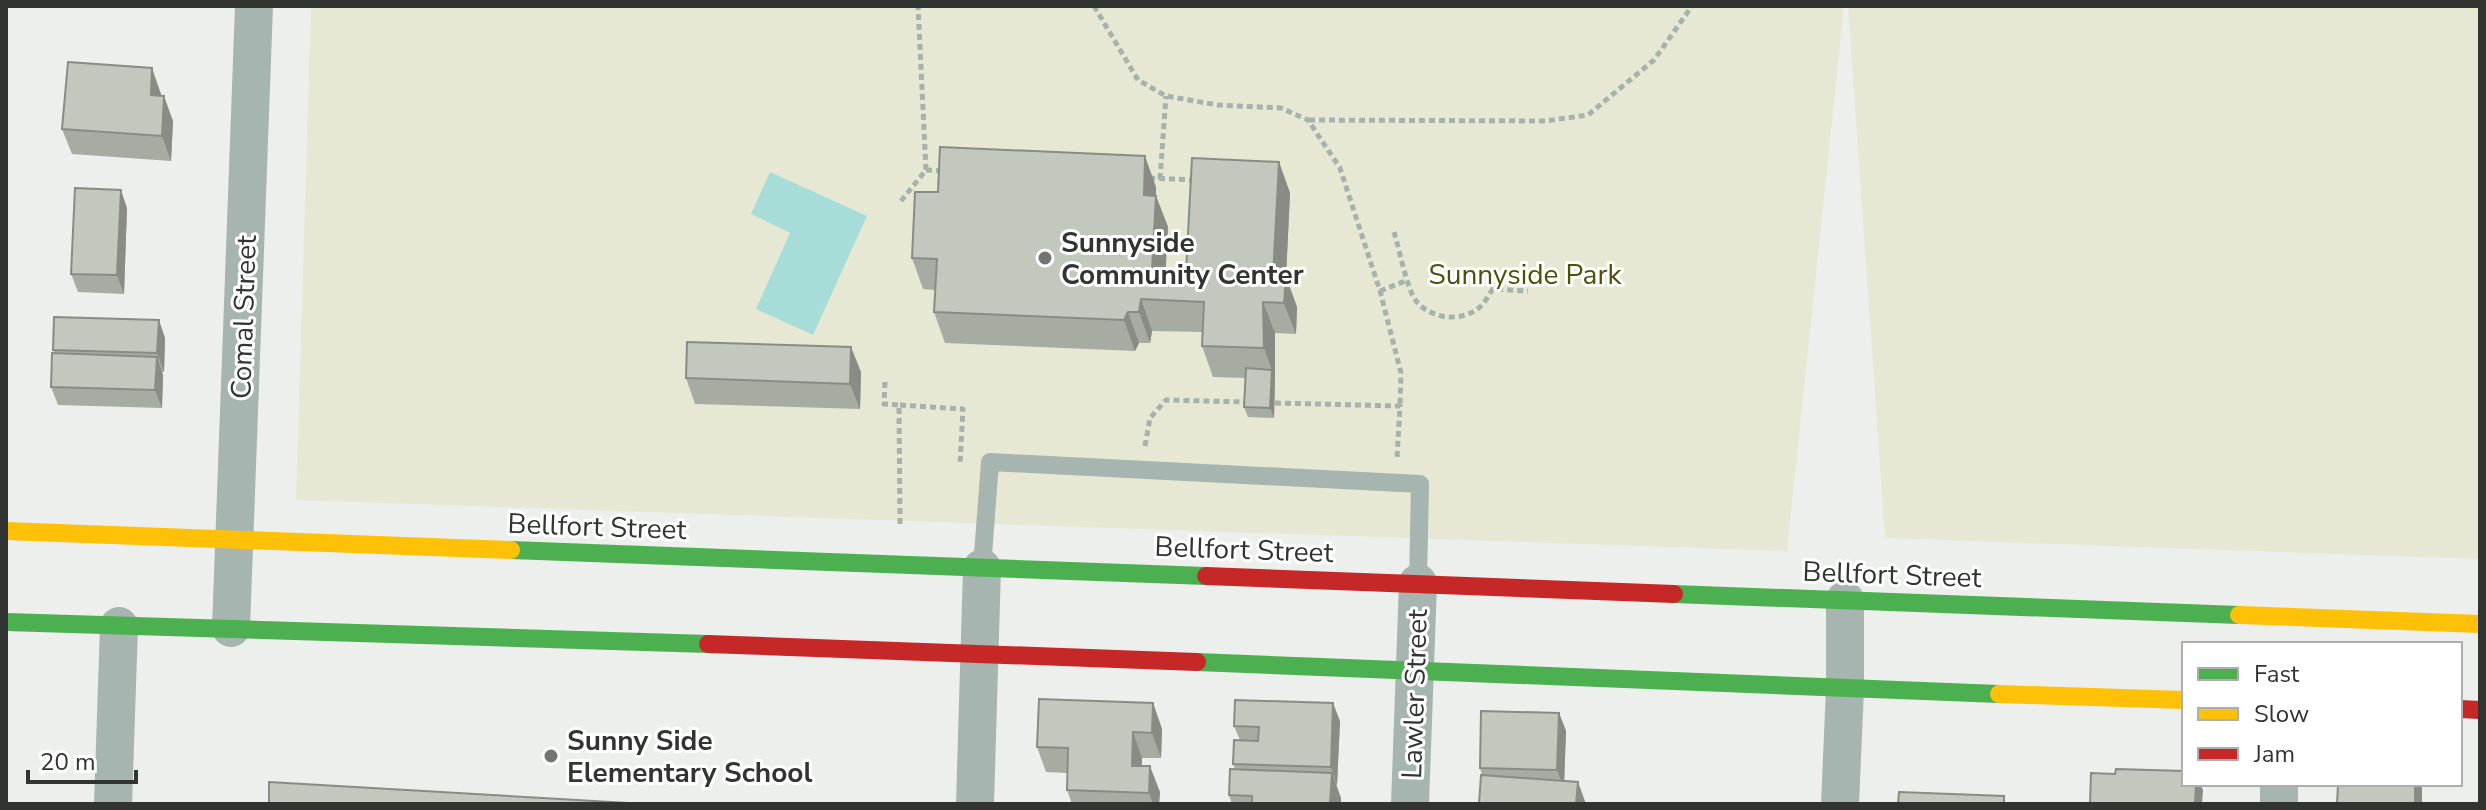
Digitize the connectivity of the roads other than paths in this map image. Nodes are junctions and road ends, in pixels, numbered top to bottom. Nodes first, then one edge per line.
1 (254, 6) edge
2 (6, 531) edge
3 (236, 539) junction
4 (982, 568) junction
5 (1418, 583) junction
6 (1845, 600) junction
7 (6, 622) edge
8 (2480, 624) edge
9 (119, 626) junction
10 (231, 628) junction
11 (2283, 630) edge
12 (980, 653) junction
13 (1415, 672) junction
14 (1845, 689) junction
15 (2182, 700) edge
16 (113, 804) edge
17 (975, 804) edge
18 (1410, 804) edge
19 (1840, 804) edge

1 - 3 street, Comal Street
2 - 3 main road, Bellfort Street
3 - 4 main road, Bellfort Street
3 - 10 street, Comal Street
4 - 5 main road, Bellfort Street
4 - 5 lane
4 - 12 street
5 - 6 main road, Bellfort Street
5 - 13 street, Lawler Street
6 - 11 main road, Bellfort Street
6 - 14 street
7 - 9 main road
8 - 11 main road, Bellfort Street
9 - 10 main road
9 - 16 street
10 - 12 main road
12 - 13 main road
12 - 17 street
13 - 14 main road
13 - 18 street, Lawler Street
14 - 15 main road
14 - 19 street

